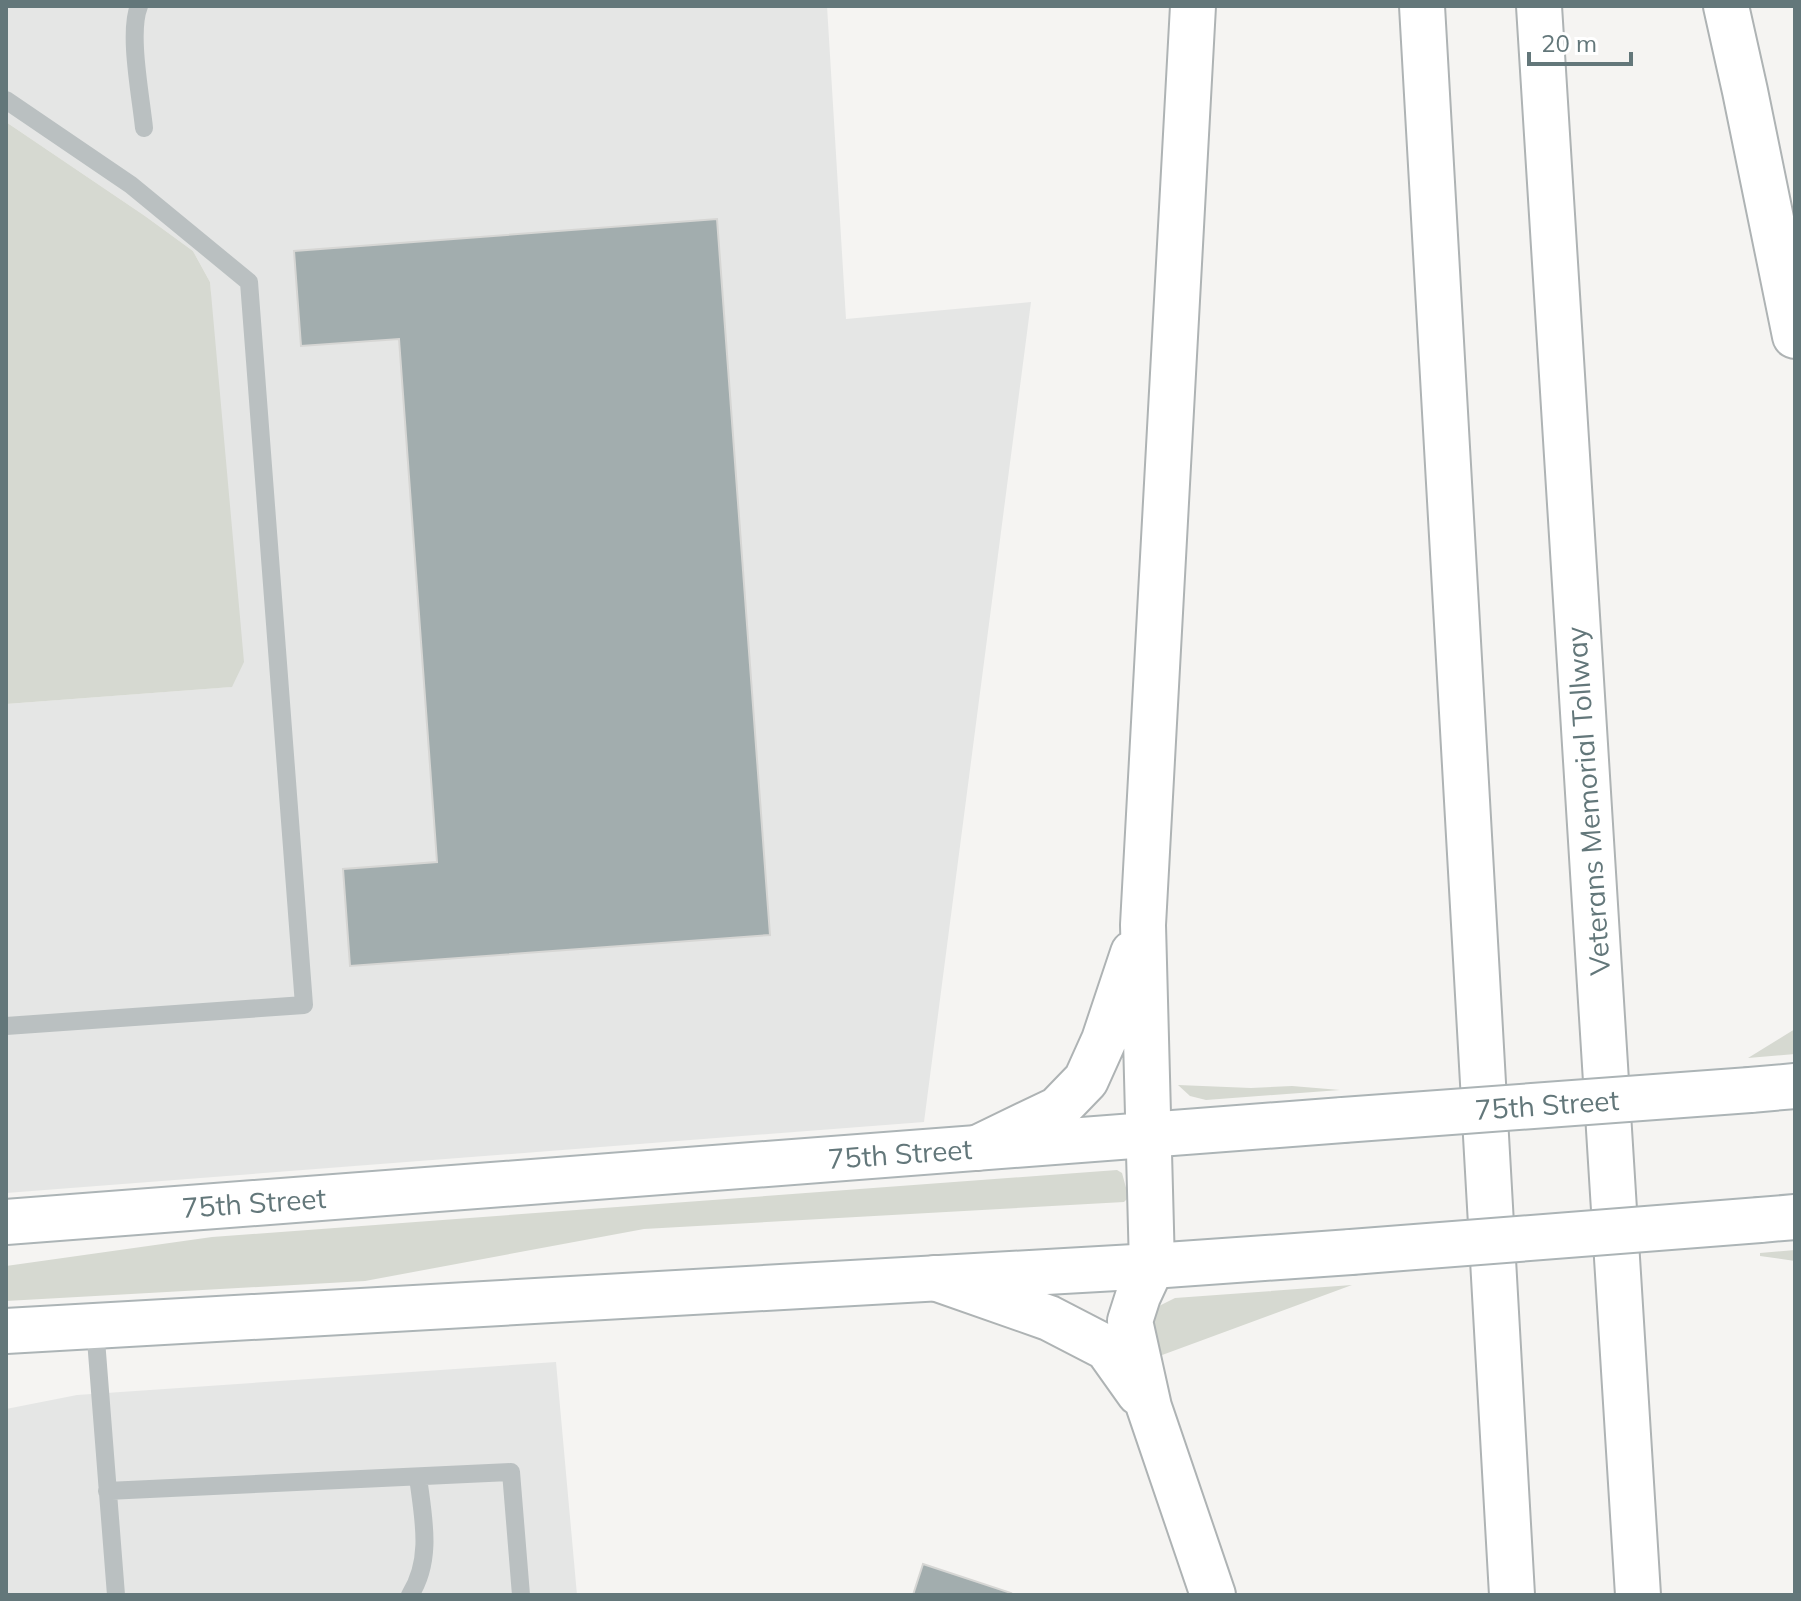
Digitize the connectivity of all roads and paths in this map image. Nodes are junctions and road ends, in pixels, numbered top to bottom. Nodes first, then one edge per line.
1 (139, 6) edge
2 (1193, 6) edge
3 (1422, 6) edge
4 (1539, 6) edge
5 (1726, 6) edge
6 (6, 100) edge
7 (144, 128) dead end
8 (1795, 336) edge
9 (1143, 925) junction
10 (6, 1026) edge
11 (1795, 1086) edge
12 (1150, 1135) junction
13 (977, 1148) junction
14 (1778, 1219) edge
15 (6, 1222) edge
16 (1152, 1266) junction
17 (935, 1278) junction
18 (95, 1326) junction
19 (6, 1331) edge
20 (1149, 1407) junction
21 (418, 1477) junction
22 (107, 1491) junction
23 (116, 1595) edge
24 (410, 1595) edge
25 (521, 1595) edge
26 (1213, 1595) edge
27 (1512, 1595) edge
28 (1638, 1595) edge

1 - 7 lane
2 - 9 main road
3 - 27 main road
4 - 28 main road, Veterans Memorial Tollway
5 - 8 main road
6 - 10 lane
9 - 12 main road
9 - 13 main road
11 - 12 main road, 75th Street, bridge
12 - 13 main road, 75th Street
12 - 16 main road
13 - 15 main road, 75th Street
14 - 16 main road, bridge
16 - 17 main road
16 - 20 main road
17 - 18 main road
17 - 20 main road
18 - 19 main road
18 - 22 lane
20 - 26 main road
21 - 22 lane
21 - 24 lane
21 - 25 lane
22 - 23 lane

